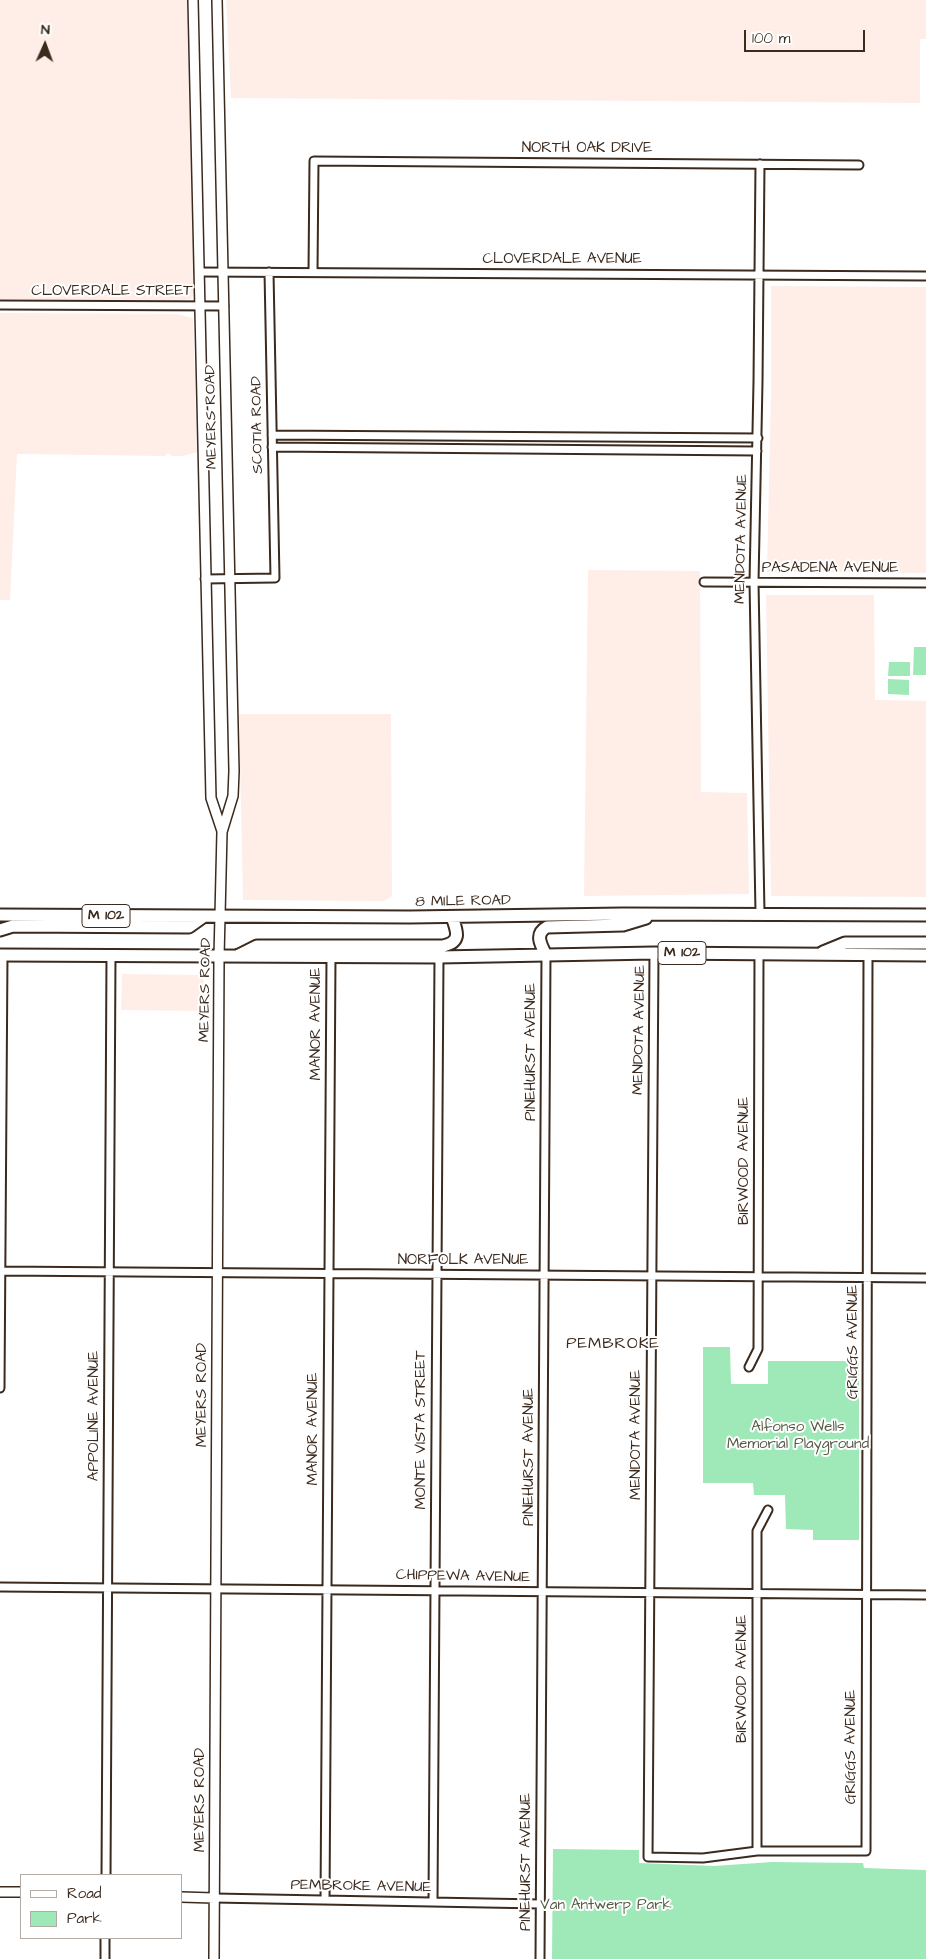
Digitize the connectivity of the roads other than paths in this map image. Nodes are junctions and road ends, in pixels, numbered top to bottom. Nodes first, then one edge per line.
1 (193, 0) edge
2 (217, 0) edge
3 (760, 164) junction
4 (859, 165) dead end
5 (223, 271) junction
6 (199, 272) junction
7 (269, 272) junction
8 (313, 272) junction
9 (759, 275) junction
10 (926, 276) edge
11 (0, 305) edge
12 (200, 306) junction
13 (224, 306) junction
14 (272, 435) junction
15 (357, 436) junction
16 (503, 436) junction
17 (580, 437) junction
18 (658, 437) junction
19 (758, 438) junction
20 (272, 448) junction
21 (356, 448) junction
22 (503, 448) junction
23 (580, 449) junction
24 (658, 450) junction
25 (757, 451) junction
26 (230, 578) junction
27 (205, 579) junction
28 (704, 582) dead end
29 (754, 582) junction
30 (926, 583) edge
31 (222, 832) junction
32 (760, 913) junction
33 (660, 914) junction
34 (0, 915) edge
35 (926, 915) edge
36 (203, 917) junction
37 (220, 917) junction
38 (452, 917) junction
39 (0, 930) edge
40 (926, 943) edge
41 (654, 953) junction
42 (759, 953) junction
43 (1, 954) edge
44 (819, 954) junction
45 (868, 954) junction
46 (926, 954) edge
47 (546, 955) junction
48 (111, 956) junction
49 (219, 957) junction
50 (235, 957) junction
51 (331, 957) junction
52 (439, 957) junction
53 (0, 1272) edge
54 (110, 1272) junction
55 (218, 1273) junction
56 (329, 1274) junction
57 (436, 1275) junction
58 (545, 1275) junction
59 (652, 1277) junction
60 (868, 1277) junction
61 (758, 1278) junction
62 (926, 1278) edge
63 (749, 1367) dead end
64 (0, 1388) edge
65 (768, 1510) dead end
66 (0, 1587) edge
67 (108, 1588) junction
68 (216, 1589) junction
69 (327, 1589) junction
70 (435, 1590) junction
71 (542, 1592) junction
72 (650, 1593) junction
73 (757, 1594) junction
74 (866, 1595) junction
75 (926, 1595) edge
76 (756, 1851) junction
77 (106, 1874) edge
78 (0, 1892) edge
79 (20, 1892) edge
80 (182, 1897) edge
81 (214, 1898) junction
82 (325, 1900) junction
83 (433, 1902) junction
84 (540, 1904) junction
85 (106, 1939) edge
86 (105, 1959) edge
87 (214, 1959) edge
88 (540, 1959) edge

1 - 6 street, MEYERS ROAD
2 - 5 street, MEYERS ROAD
3 - 4 street, NORTH OAK DRIVE
3 - 8 street, NORTH OAK DRIVE
3 - 9 street, MENDOTA AVENUE
5 - 6 street, CLOVERDALE AVENUE
5 - 7 street, CLOVERDALE AVENUE
5 - 13 street, MEYERS ROAD
6 - 12 street, MEYERS ROAD
7 - 8 street, CLOVERDALE AVENUE
7 - 14 street, SCOTIA ROAD
8 - 9 street, CLOVERDALE AVENUE
9 - 10 street, CLOVERDALE AVENUE
9 - 19 street, MENDOTA AVENUE
11 - 12 street, CLOVERDALE STREET
12 - 13 street, CLOVERDALE STREET
12 - 27 street, MEYERS ROAD
13 - 26 street, MEYERS ROAD
14 - 15 street
14 - 20 street, SCOTIA ROAD
15 - 16 street
15 - 21 street
16 - 17 street
16 - 22 street
17 - 18 street
17 - 23 street
18 - 19 street
18 - 24 street
19 - 25 street, MENDOTA AVENUE
20 - 21 street
20 - 26 street, SCOTIA ROAD
21 - 22 street
22 - 23 street
23 - 24 street
24 - 25 street
25 - 29 street, MENDOTA AVENUE
26 - 27 street
26 - 31 street, MEYERS ROAD
27 - 31 street, MEYERS ROAD
28 - 29 street, PASADENA AVENUE
29 - 30 street, PASADENA AVENUE
29 - 32 street, MENDOTA AVENUE
31 - 37 street, MEYERS ROAD
32 - 33 highway, 8 MILE ROAD / M 102
32 - 35 highway, 8 MILE ROAD / M 102
33 - 38 highway, 8 MILE ROAD / M 102
33 - 47 highway
34 - 36 highway, 8 MILE ROAD / M 102
36 - 37 highway, 8 MILE ROAD / M 102
36 - 39 highway
37 - 38 highway, 8 MILE ROAD / M 102
37 - 49 street, MEYERS ROAD
38 - 50 highway
40 - 44 highway
41 - 42 highway, M 102
41 - 47 highway, M 102
41 - 59 street, MENDOTA AVENUE
42 - 44 highway, M 102
42 - 61 street, BIRWOOD AVENUE
43 - 48 highway, M 102
43 - 53 street
44 - 45 highway, M 102
45 - 46 highway, M 102
45 - 60 street, GRIGGS AVENUE
47 - 52 highway, M 102
47 - 58 street, PINEHURST AVENUE
48 - 49 highway, M 102
48 - 54 street, APPOLINE AVENUE
49 - 50 highway, M 102
49 - 55 street, MEYERS ROAD
50 - 51 highway, M 102
51 - 52 highway, M 102
51 - 56 street, MANOR AVENUE
52 - 57 street, MONTE VISTA STREET
53 - 54 street, NORFOLK AVENUE
53 - 64 street
54 - 55 street, NORFOLK AVENUE
54 - 67 street, APPOLINE AVENUE
55 - 56 street, NORFOLK AVENUE
55 - 68 street, MEYERS ROAD
56 - 57 street, NORFOLK AVENUE
56 - 69 street, MANOR AVENUE
57 - 58 street, NORFOLK AVENUE
57 - 70 street, MONTE VISTA STREET
58 - 59 street, NORFOLK AVENUE
58 - 71 street, PINEHURST AVENUE
59 - 61 street, NORFOLK AVENUE
59 - 72 street, MENDOTA AVENUE
60 - 61 street, NORFOLK AVENUE
60 - 62 street, NORFOLK AVENUE
60 - 74 street, GRIGGS AVENUE
61 - 63 street, BIRWOOD AVENUE
65 - 73 street, BIRWOOD AVENUE
66 - 67 street, CHIPPEWA AVENUE
67 - 68 street, CHIPPEWA AVENUE
67 - 77 street, APPOLINE AVENUE
68 - 69 street, CHIPPEWA AVENUE
68 - 81 street, MEYERS ROAD
69 - 70 street, CHIPPEWA AVENUE
69 - 82 street, MANOR AVENUE
70 - 71 street, CHIPPEWA AVENUE
70 - 83 street, MONTE VISTA STREET
71 - 72 street, CHIPPEWA AVENUE
71 - 84 street, PINEHURST AVENUE
72 - 73 street, CHIPPEWA AVENUE
72 - 76 street, MENDOTA AVENUE
73 - 74 street, CHIPPEWA AVENUE
73 - 76 street, BIRWOOD AVENUE
74 - 75 street, CHIPPEWA AVENUE
74 - 76 street, GRIGGS AVENUE
78 - 79 street
80 - 81 street, PEMBROKE AVENUE
81 - 82 street, PEMBROKE AVENUE
81 - 87 street, MEYERS ROAD
82 - 83 street, PEMBROKE AVENUE
83 - 84 street, PEMBROKE AVENUE
84 - 88 street, PINEHURST AVENUE
85 - 86 street

